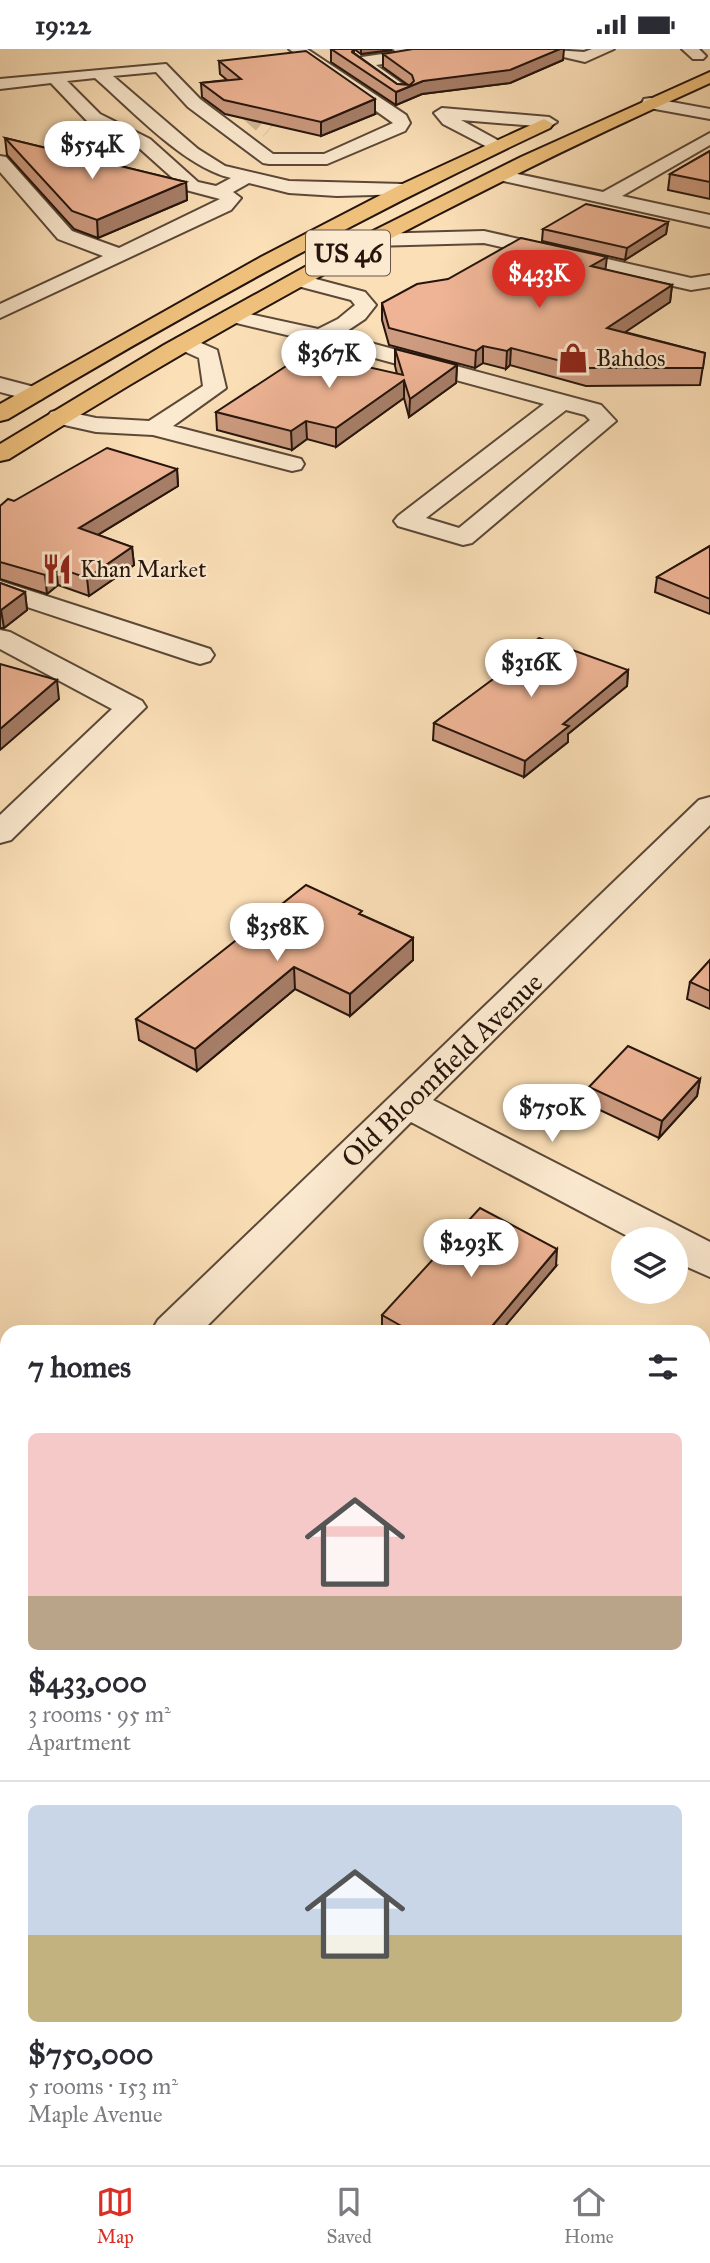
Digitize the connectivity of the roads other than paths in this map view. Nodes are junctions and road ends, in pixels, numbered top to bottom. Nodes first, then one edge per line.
1 (297, 49) edge
2 (401, 49) edge
3 (547, 49) edge
4 (606, 49) edge
5 (699, 52) edge
6 (675, 66) dead end
7 (99, 73) junction
8 (710, 77) edge
9 (55, 78) junction
10 (175, 83) junction
11 (0, 84) edge
12 (198, 86) tunnel mouth
13 (482, 100) edge
14 (650, 103) junction
15 (428, 106) junction
16 (710, 114) edge
17 (555, 119) joint
18 (274, 137) edge
19 (710, 138) edge
20 (495, 146) junction
21 (263, 154) junction
22 (200, 159) junction
23 (0, 161) edge
24 (499, 174) junction
25 (247, 177) junction
26 (289, 187) junction
27 (403, 190) junction
28 (219, 192) junction
29 (606, 198) junction
30 (451, 213) junction
31 (348, 217) junction
32 (710, 221) edge
33 (484, 237) junction
34 (372, 240) junction
35 (117, 254) junction
36 (297, 280) junction
37 (710, 281) edge
38 (0, 311) edge
39 (231, 316) junction
40 (320, 336) junction
41 (185, 343) junction
42 (0, 385) edge
43 (34, 394) junction
44 (561, 402) junction
45 (0, 414) edge
46 (60, 417) junction
47 (154, 428) junction
48 (0, 454) edge
49 (292, 464) dead end
50 (0, 589) edge
51 (0, 638) edge
52 (200, 656) dead end
53 (710, 807) edge
54 (0, 833) edge
55 (408, 1104) junction
56 (645, 1227) edge
57 (688, 1249) edge
58 (710, 1261) edge
59 (180, 1325) edge

1 - 21 street
2 - 15 street
3 - 4 street
5 - 6 highway
7 - 9 street
7 - 10 street
7 - 22 street
8 - 14 highway, US 46
9 - 11 street
9 - 28 street
10 - 12 street
10 - 21 street
13 - 15 street
14 - 16 street
14 - 24 highway, US 46
15 - 17 street
15 - 20 street
17 - 20 highway, US 46
18 - 21 street
19 - 29 street
20 - 27 highway, US 46
21 - 22 street
21 - 25 street
22 - 25 street
23 - 35 street
24 - 29 street
24 - 30 highway, US 46
25 - 26 street
25 - 28 street
26 - 27 street
26 - 31 street
27 - 31 highway, US 46
28 - 35 street
29 - 32 street
30 - 33 street
30 - 34 highway, US 46
31 - 43 highway, US 46
33 - 34 street
33 - 37 street
34 - 36 highway, US 46
35 - 38 street
36 - 39 highway, US 46
36 - 40 street
39 - 40 street
39 - 41 highway, US 46
40 - 44 street
41 - 46 highway, US 46
41 - 47 street
42 - 43 street
43 - 45 highway, US 46
44 - 44 street
46 - 47 street
46 - 48 highway, US 46
47 - 49 street
50 - 52 street
51 - 54 street
53 - 55 street, Old Bloomfield Avenue
55 - 56 street
55 - 59 street, Old Bloomfield Avenue
57 - 58 street

